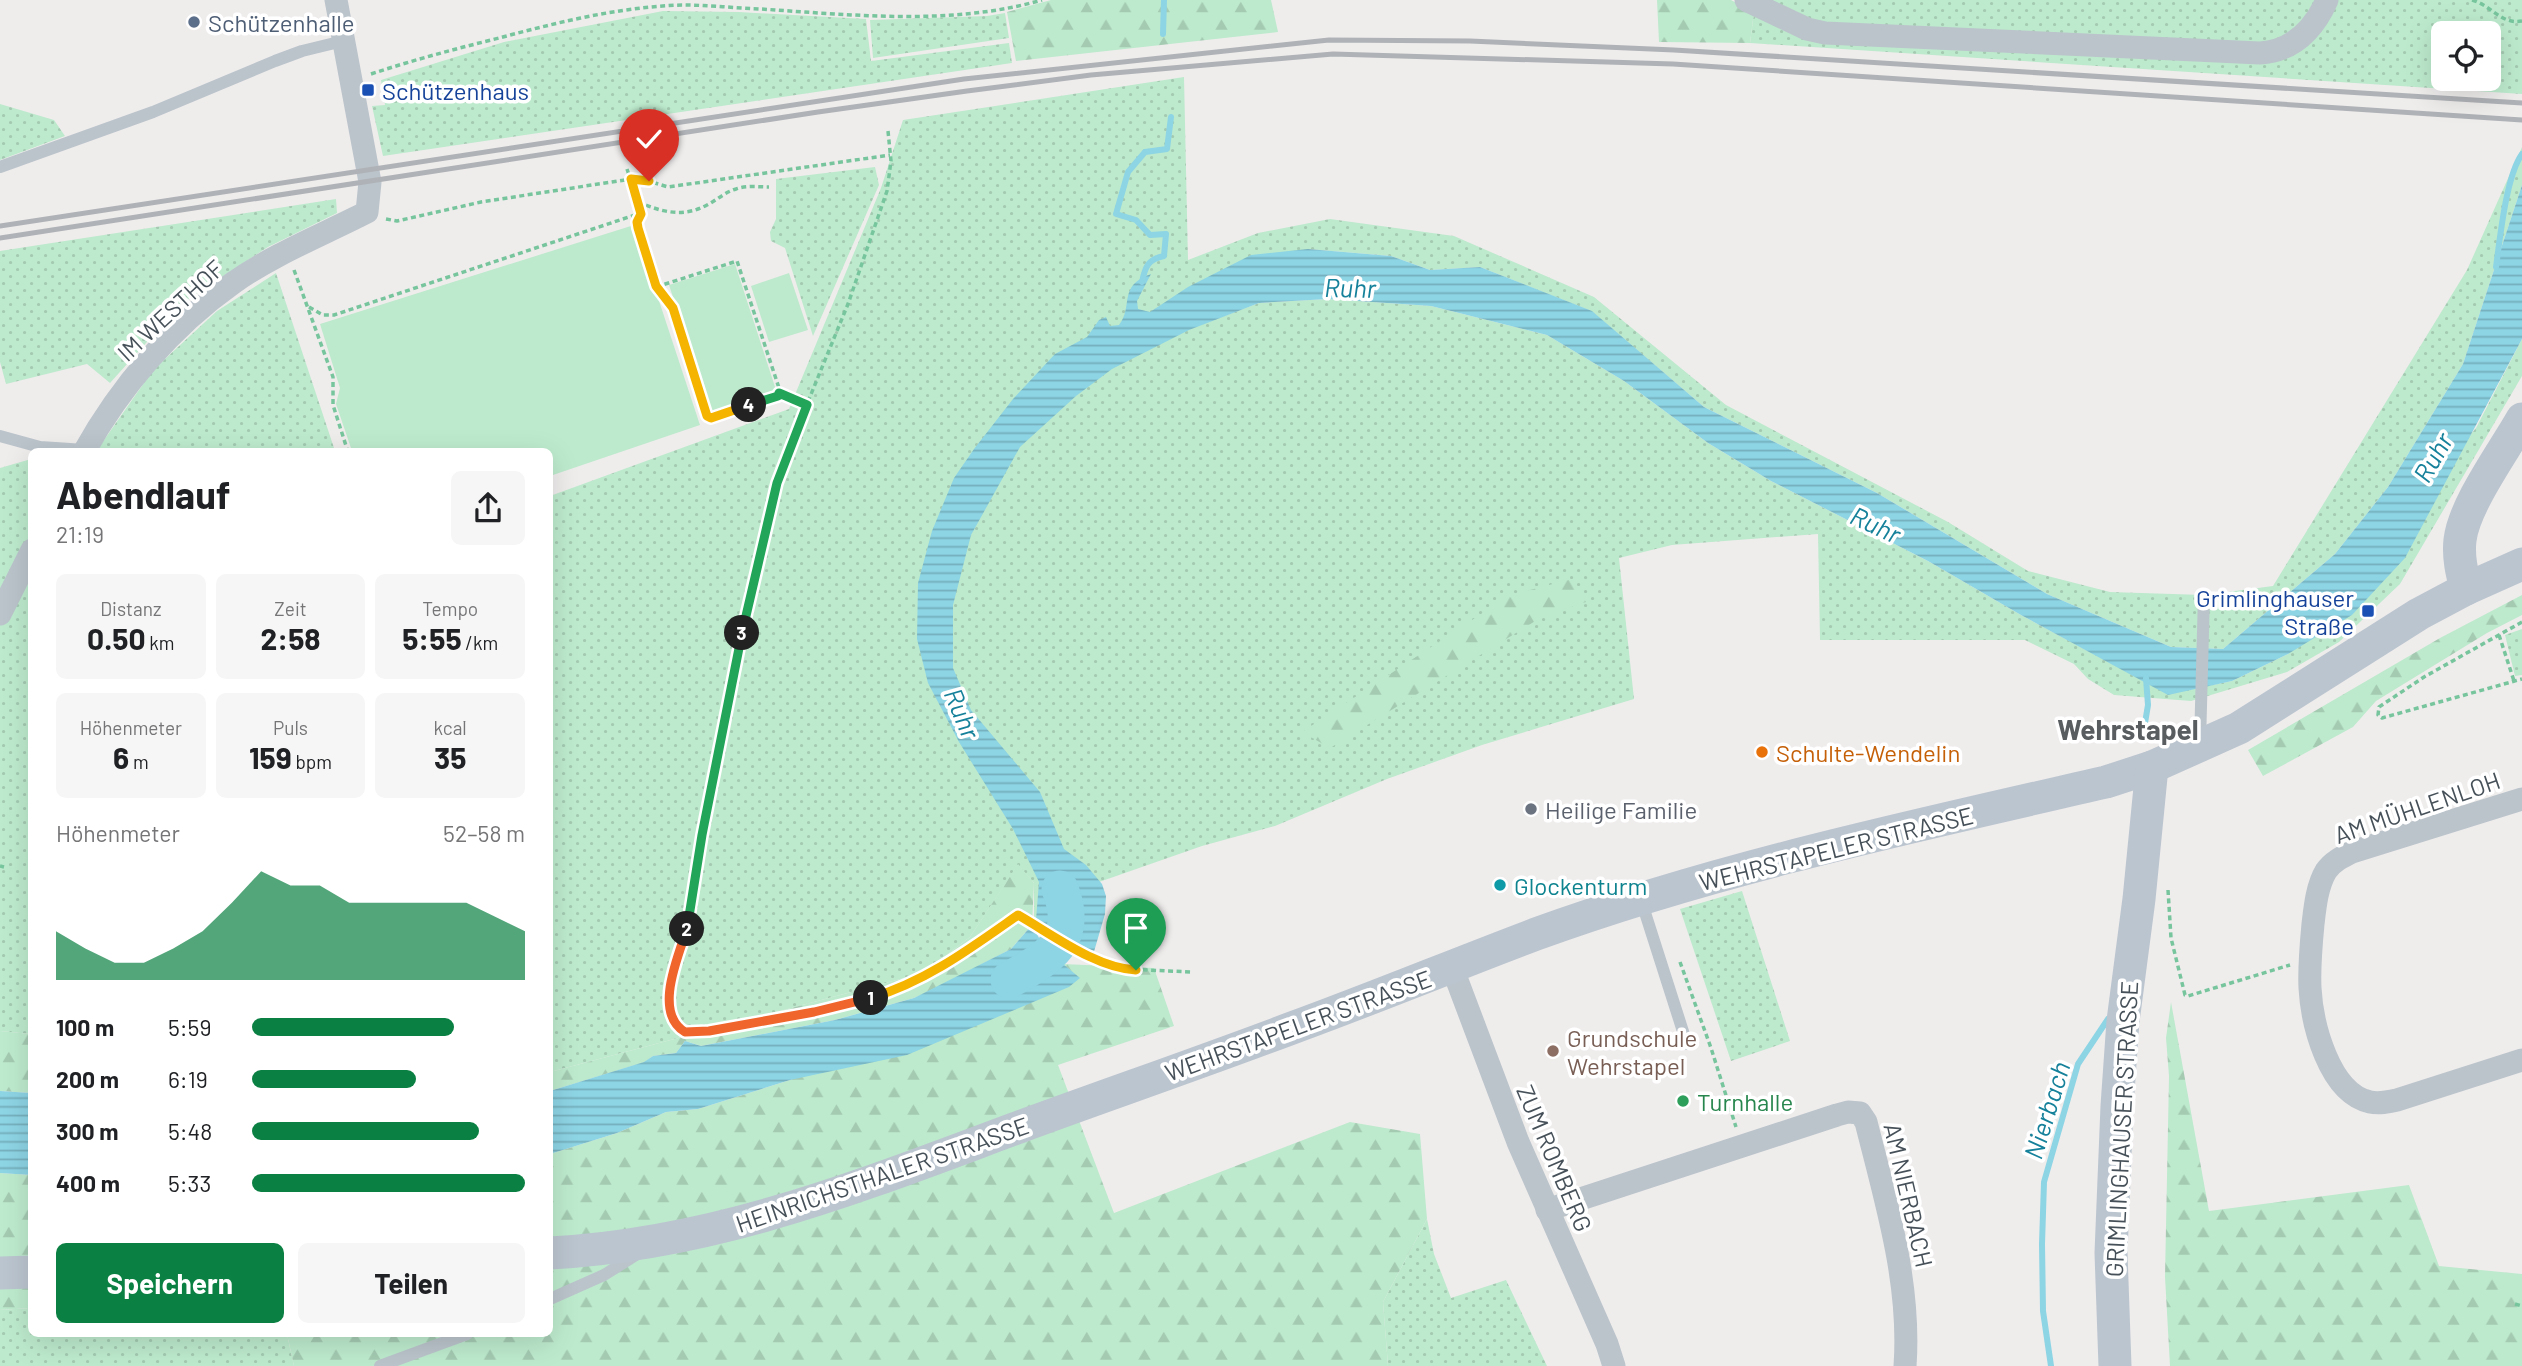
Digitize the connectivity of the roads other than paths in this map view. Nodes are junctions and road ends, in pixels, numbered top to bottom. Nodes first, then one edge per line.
1 (335, 0) edge
2 (1745, 0) edge
3 (2327, 0) edge
4 (343, 41) junction
5 (0, 167) edge
6 (2522, 419) edge
7 (0, 436) edge
8 (51, 448) edge
9 (86, 448) edge
10 (28, 558) edge
11 (2522, 564) edge
12 (2466, 589) junction
13 (2204, 595) dead end
14 (0, 614) edge
15 (2200, 736) junction
16 (2152, 767) junction
17 (2522, 799) edge
18 (1640, 900) junction
19 (1452, 967) junction
20 (1688, 1044) dead end
21 (2522, 1060) edge
22 (1127, 1088) joint
23 (1547, 1210) junction
24 (653, 1242) junction
25 (553, 1253) edge
26 (28, 1272) edge
27 (0, 1273) edge
28 (553, 1298) edge
29 (459, 1337) edge
30 (380, 1366) edge
31 (1614, 1366) edge
32 (1905, 1366) edge
33 (2115, 1366) edge

1 - 4 street
2 - 3 street
4 - 5 lane
4 - 9 street, IM WESTHOF
6 - 12 main road
7 - 8 lane
10 - 14 street
11 - 12 main road, WEHRSTAPELER STRASSE
12 - 15 main road, WEHRSTAPELER STRASSE
13 - 15 lane
15 - 16 main road, WEHRSTAPELER STRASSE
16 - 18 main road, WEHRSTAPELER STRASSE
16 - 33 main road, GRIMLINGHAUSER STRASSE
17 - 21 street, AM MÜHLENLOH
18 - 19 main road, WEHRSTAPELER STRASSE
18 - 20 lane
19 - 22 main road, WEHRSTAPELER STRASSE
19 - 23 street, ZUM ROMBERG
22 - 24 main road, HEINRICHSTHALER STRASSE
23 - 31 street, ZUM ROMBERG
23 - 32 street, AM NIERBACH
24 - 25 main road, HEINRICHSTHALER STRASSE
24 - 28 lane
26 - 27 main road
29 - 30 lane

